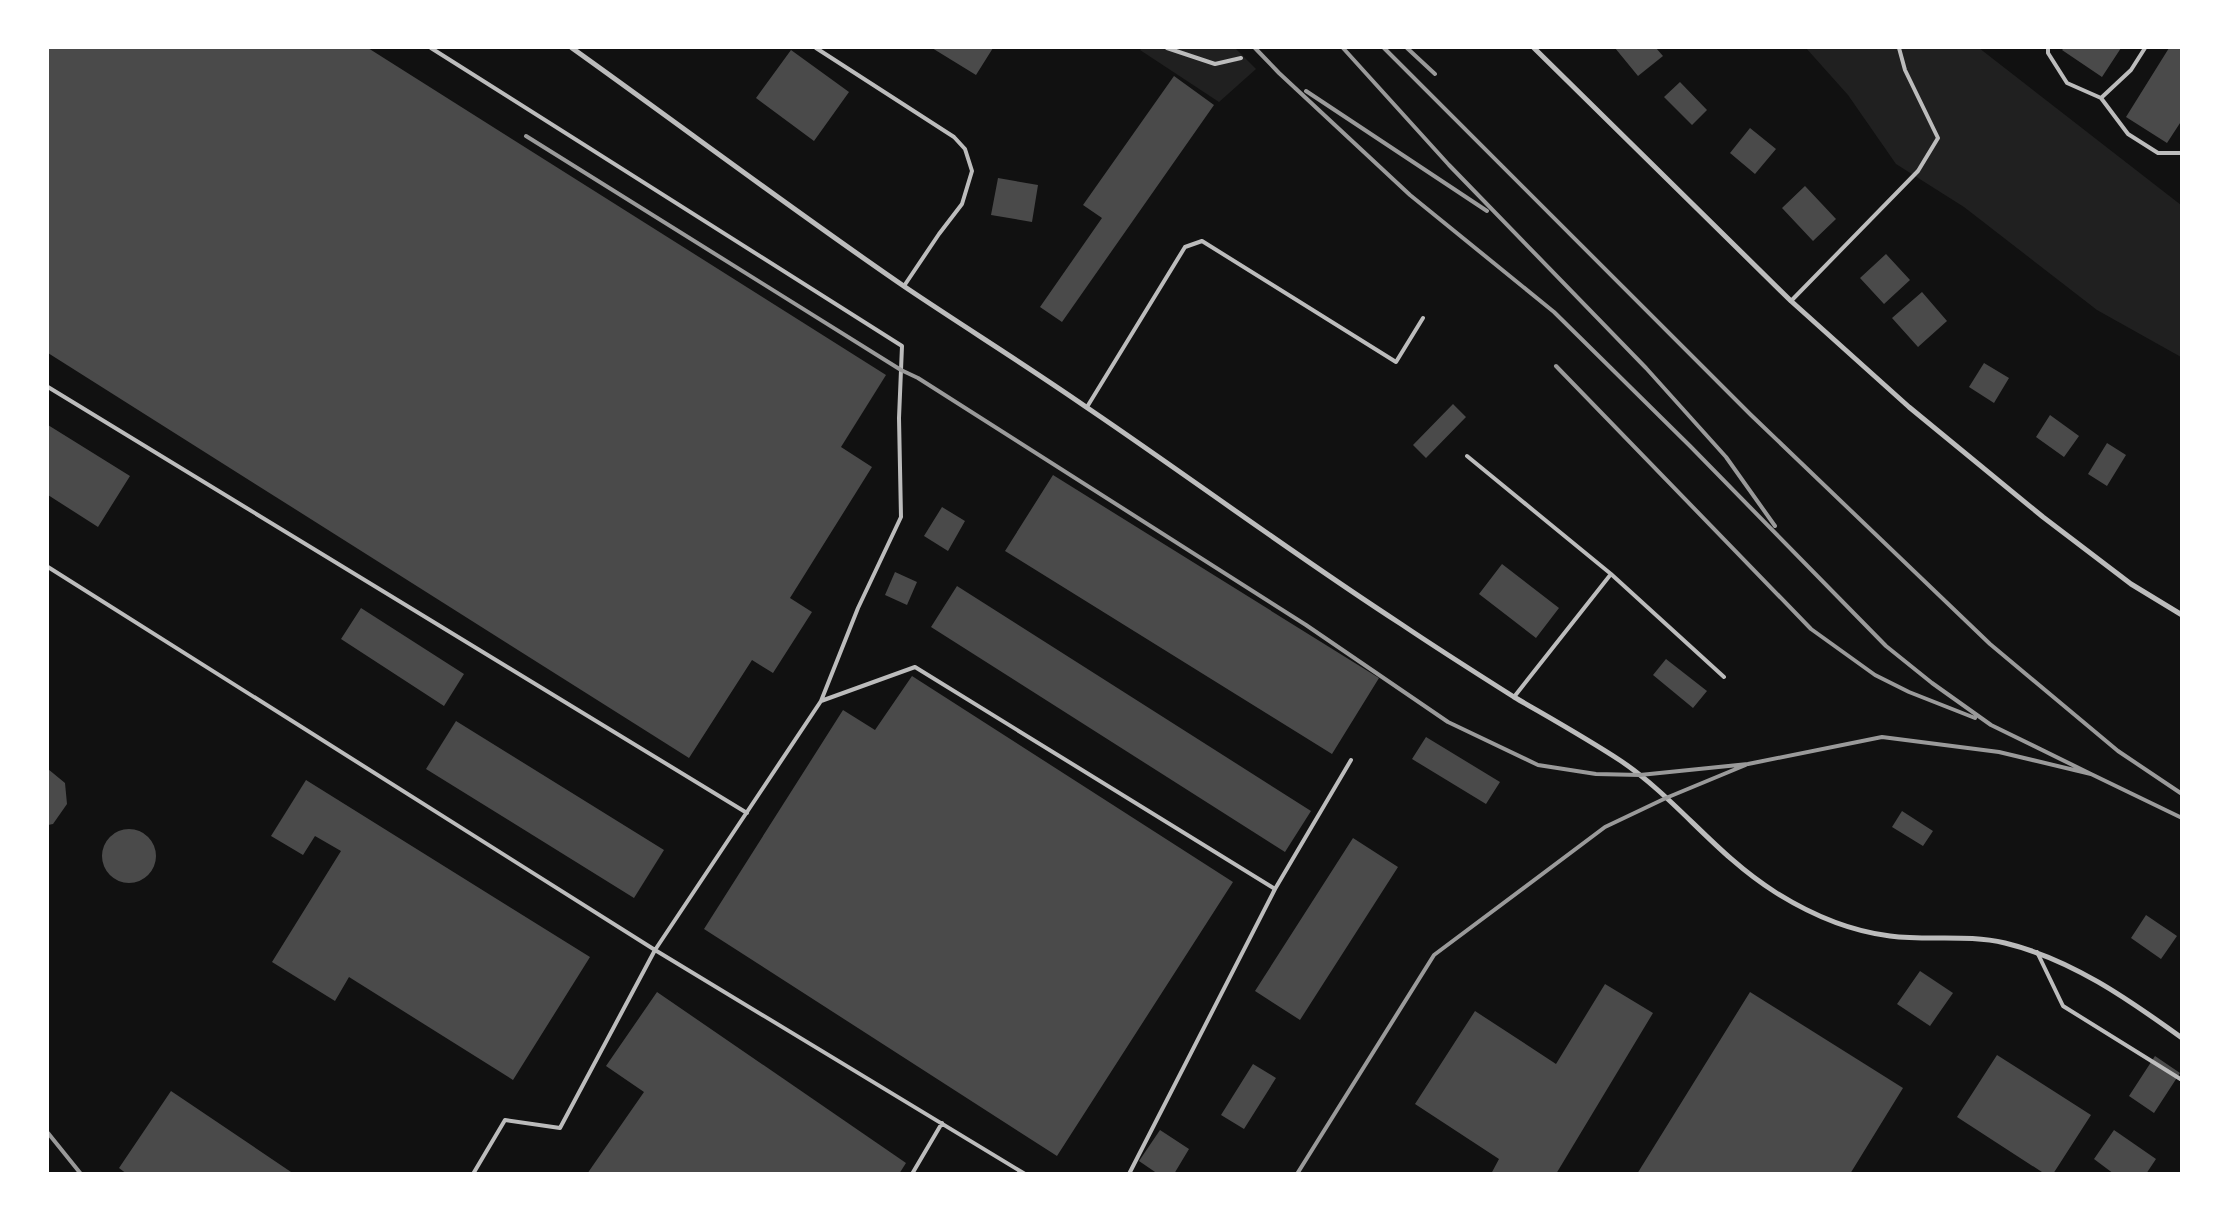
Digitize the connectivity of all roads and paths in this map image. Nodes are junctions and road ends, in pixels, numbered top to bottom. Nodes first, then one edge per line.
1 (431, 48) edge
2 (572, 48) edge
3 (816, 48) edge
4 (1167, 48) edge
5 (1534, 48) edge
6 (1899, 48) edge
7 (2048, 48) edge
8 (2145, 48) edge
9 (1241, 58) dead end
10 (2101, 98) junction
11 (2182, 153) edge
12 (904, 286) junction
13 (1791, 301) junction
14 (1424, 318) dead end
15 (48, 387) edge
16 (1087, 407) junction
17 (1467, 456) dead end
18 (48, 567) edge
19 (1611, 574) junction
20 (2182, 615) edge
21 (1724, 677) dead end
22 (1514, 697) junction
23 (821, 701) junction
24 (1350, 760) dead end
25 (747, 813) junction
26 (1276, 888) junction
27 (655, 950) junction
28 (2037, 952) junction
29 (2182, 1038) edge
30 (2182, 1080) edge
31 (942, 1123) junction
32 (473, 1174) edge
33 (912, 1174) edge
34 (1025, 1174) edge
35 (1129, 1174) edge

1 - 23 lane
2 - 12 street
3 - 12 lane
4 - 9 lane
5 - 13 street
6 - 13 lane
7 - 10 lane
8 - 10 lane
10 - 11 lane
12 - 16 street
13 - 20 street
14 - 16 lane
15 - 25 lane
16 - 22 street
17 - 19 lane
18 - 27 lane
19 - 21 lane
19 - 22 lane
22 - 28 street
23 - 25 lane
23 - 26 lane
24 - 26 lane
25 - 27 lane
26 - 35 lane
27 - 31 lane
27 - 32 lane
28 - 29 street
28 - 30 lane
31 - 33 lane
31 - 34 lane

